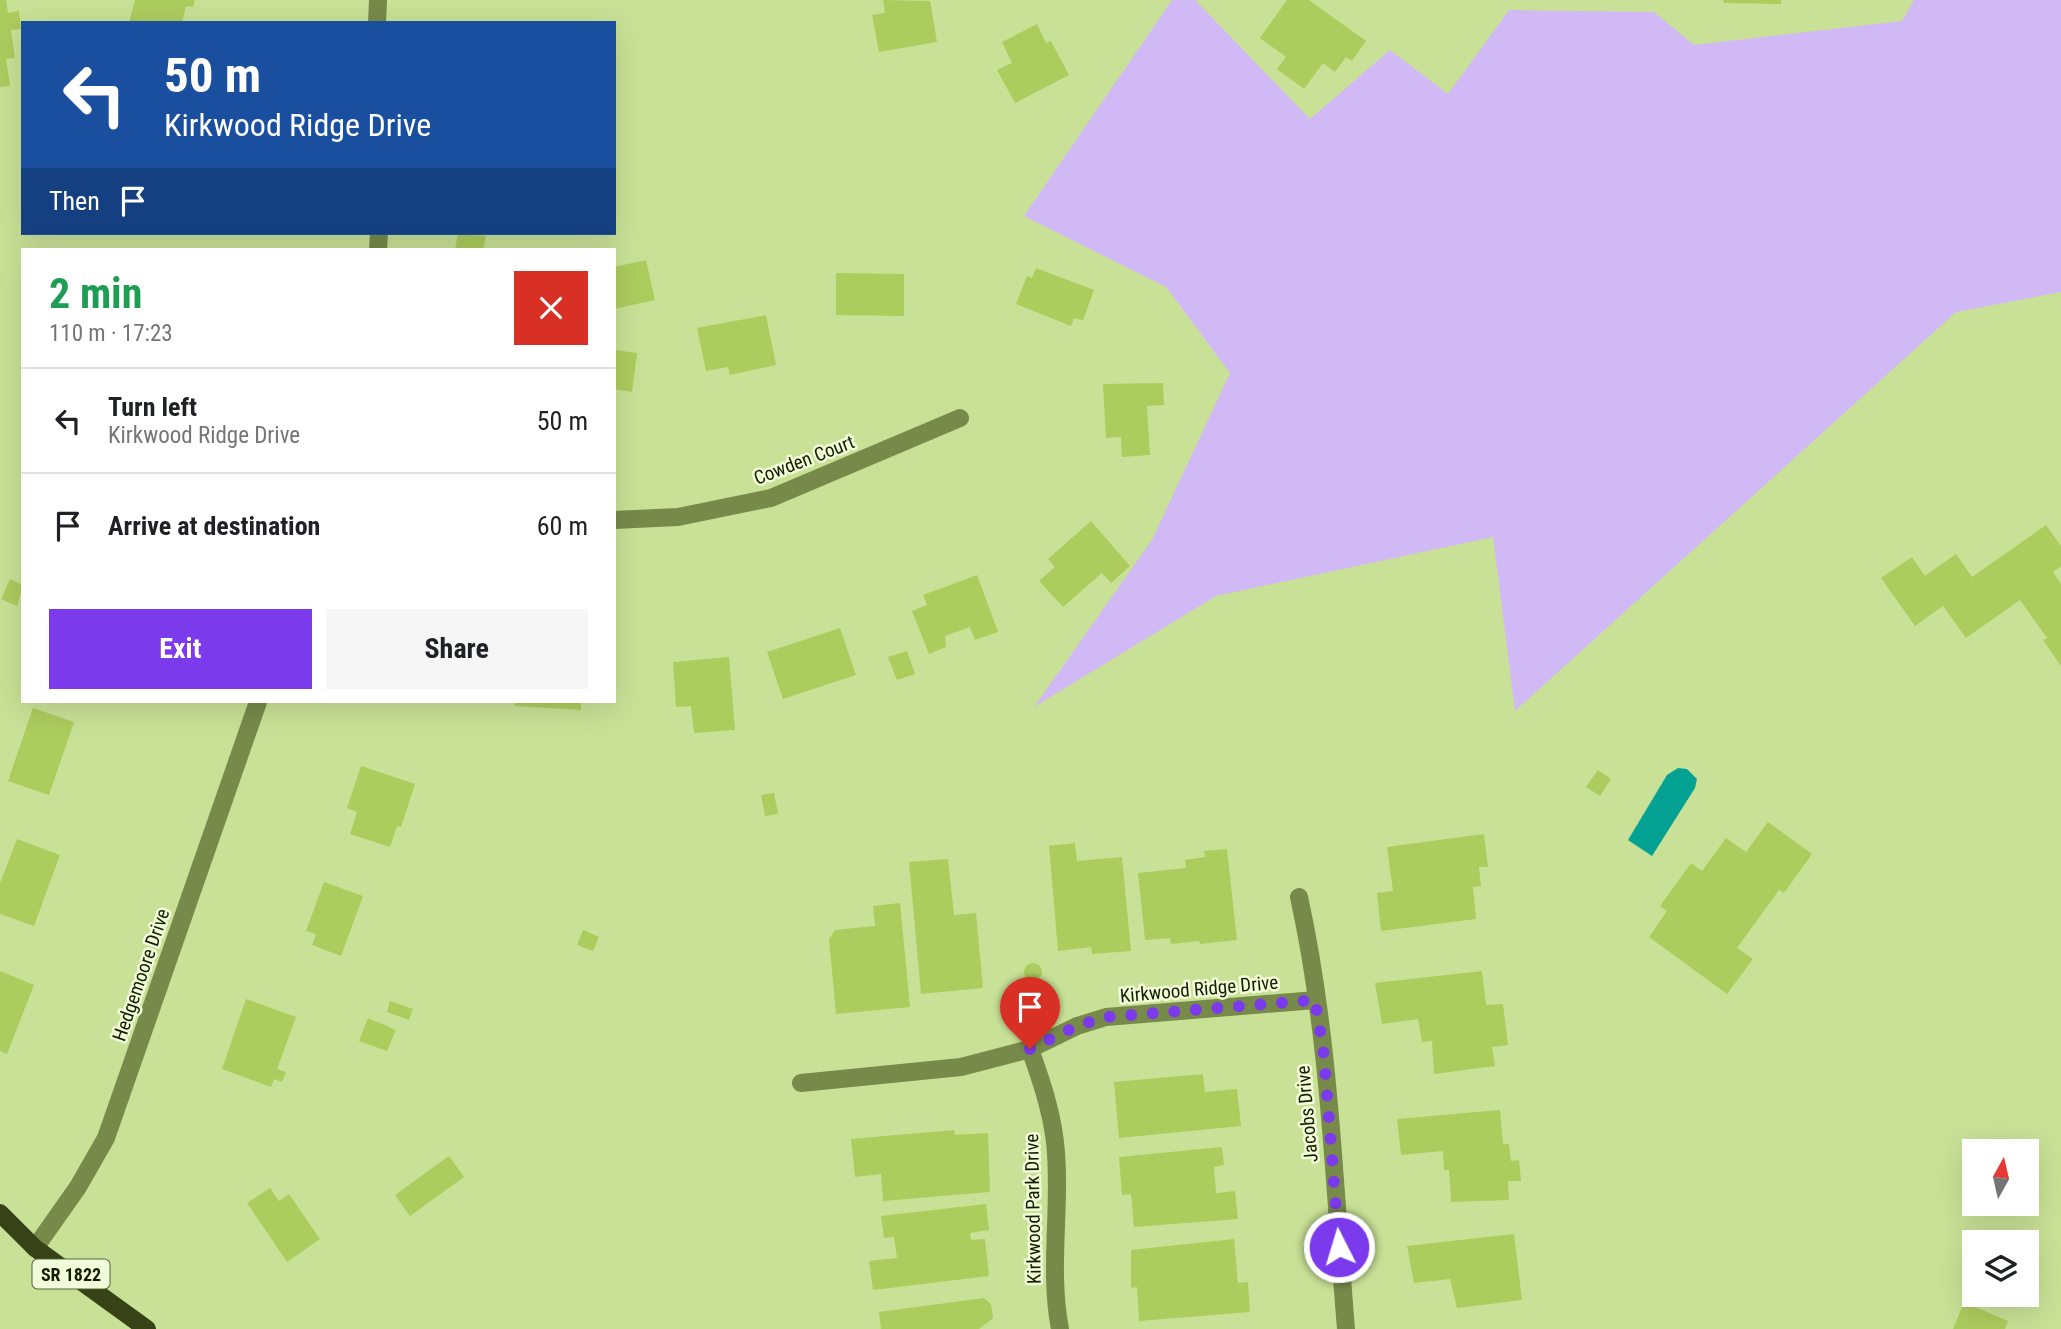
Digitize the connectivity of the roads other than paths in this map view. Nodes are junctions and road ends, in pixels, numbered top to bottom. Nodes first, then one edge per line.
1 (378, 0) edge
2 (377, 21) edge
3 (960, 418) dead end
4 (616, 520) edge
5 (258, 703) edge
6 (1299, 897) dead end
7 (1315, 1000) junction
8 (1030, 1049) junction
9 (801, 1083) dead end
10 (0, 1213) edge
11 (35, 1248) junction
12 (147, 1329) edge
13 (1060, 1329) edge
14 (1346, 1329) edge

1 - 2 street
3 - 4 street, Cowden Court
5 - 11 street, Hedgemoore Drive
6 - 7 street, Jacobs Drive
7 - 8 street, Kirkwood Ridge Drive
7 - 14 street, Jacobs Drive
8 - 9 street, Kirkwood Ridge Drive
8 - 13 street, Kirkwood Park Drive
10 - 11 main road, SR 1822
11 - 12 main road, SR 1822

